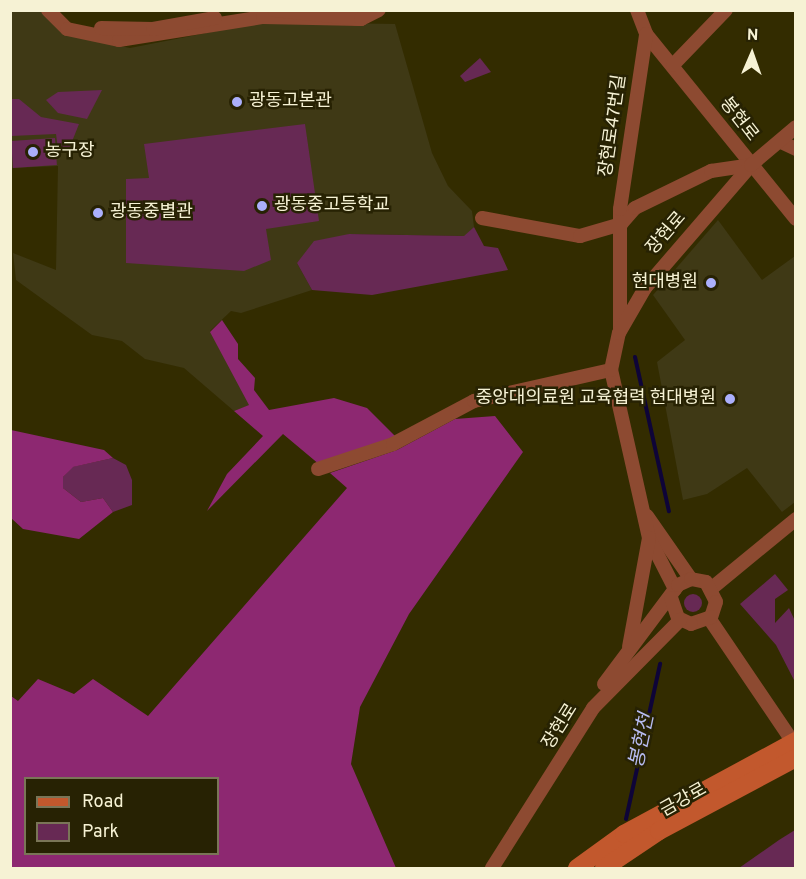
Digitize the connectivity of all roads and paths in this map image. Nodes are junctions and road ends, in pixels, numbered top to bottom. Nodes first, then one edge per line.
1 (50, 10) edge
2 (259, 10) edge
3 (274, 10) edge
4 (379, 10) edge
5 (637, 10) edge
6 (726, 10) edge
7 (362, 19) junction
8 (646, 34) junction
9 (673, 65) junction
10 (795, 127) edge
11 (781, 142) junction
12 (795, 149) edge
13 (751, 165) junction
14 (482, 218) dead end
15 (795, 219) edge
16 (621, 224) junction
17 (620, 333) junction
18 (611, 370) junction
19 (318, 469) dead end
20 (647, 516) junction
21 (795, 519) edge
22 (649, 538) junction
23 (691, 579) junction
24 (712, 588) junction
25 (673, 594) junction
26 (709, 618) junction
27 (680, 620) junction
28 (629, 649) junction
29 (593, 708) junction
30 (795, 747) edge
31 (492, 868) edge
32 (577, 868) edge
33 (604, 868) edge

1 - 2 street
1 - 7 street
3 - 7 street
4 - 7 street
5 - 8 street, 봉현로
6 - 9 street
8 - 9 street, 봉현로
8 - 16 street, 장현로47번길
9 - 13 street, 봉현로
10 - 11 street, 장현로
11 - 12 street
11 - 13 street, 장현로
13 - 15 street, 봉현로
13 - 16 street
13 - 17 street, 장현로
14 - 16 street
16 - 17 street, 장현로47번길
17 - 18 street, 장현로
18 - 19 street
18 - 20 street, 장현로
20 - 22 street
20 - 23 street
21 - 24 street
22 - 25 street
22 - 28 street
23 - 24 street
23 - 25 street
24 - 26 street
25 - 27 street
25 - 28 street
26 - 27 street
26 - 30 street
27 - 29 street, 장현로
28 - 29 street
29 - 31 street, 장현로
30 - 32 main road, 금강로
30 - 33 main road, 금강로

